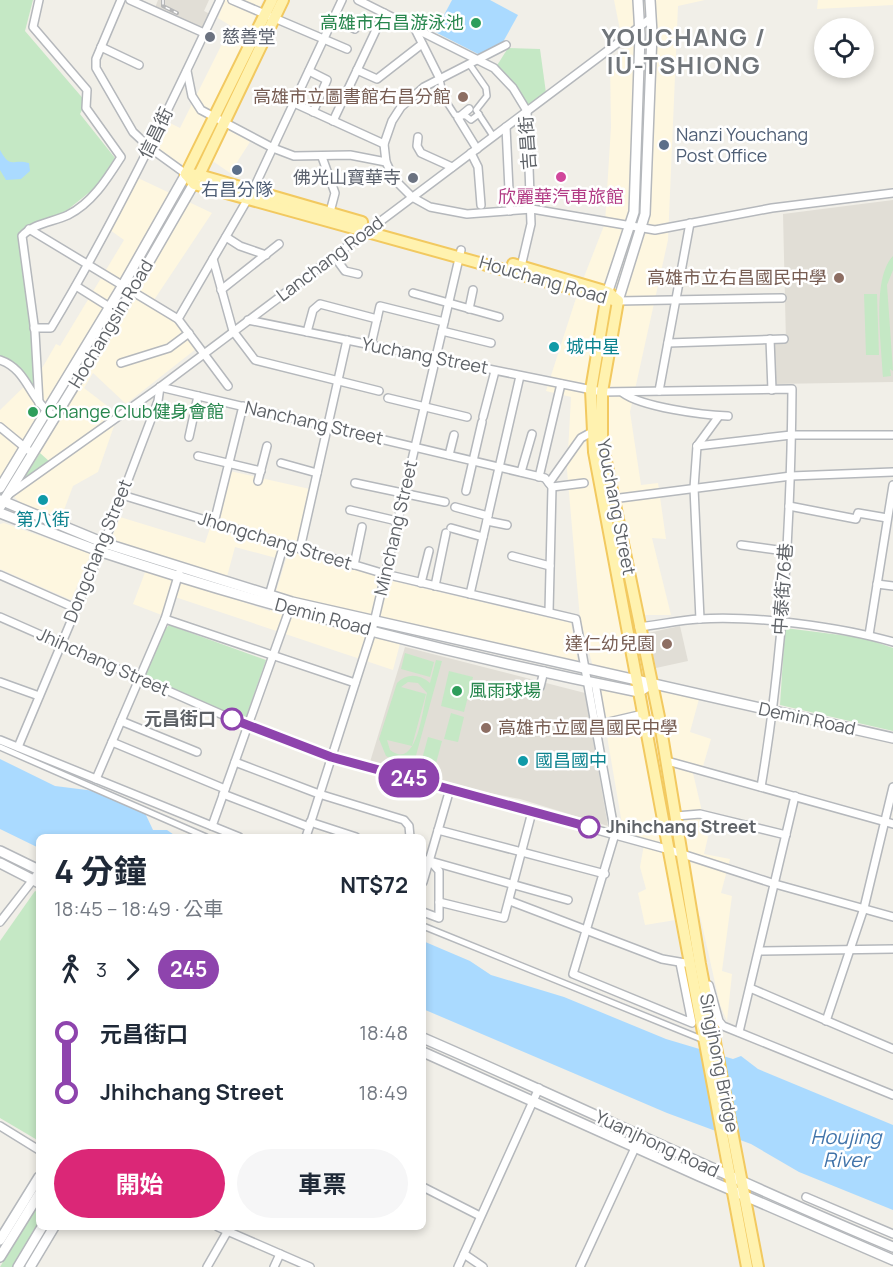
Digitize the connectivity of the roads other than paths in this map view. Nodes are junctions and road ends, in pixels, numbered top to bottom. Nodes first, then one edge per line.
1 (39, 0) edge
2 (121, 0) edge
3 (130, 0) edge
4 (220, 0) edge
5 (232, 0) edge
6 (272, 0) edge
7 (283, 0) edge
8 (342, 0) edge
9 (358, 0) edge
10 (638, 0) edge
11 (650, 0) edge
12 (384, 13) junction
13 (270, 15) junction
14 (334, 18) junction
15 (651, 18) junction
16 (640, 26) junction
17 (414, 27) junction
18 (355, 29) dead end
19 (204, 33) junction
20 (324, 39) junction
21 (423, 44) junction
22 (506, 45) dead end
23 (101, 46) junction
24 (347, 49) dead end
25 (480, 60) junction
26 (139, 65) dead end
27 (470, 65) junction
28 (357, 70) junction
29 (187, 71) junction
30 (309, 71) junction
31 (440, 79) junction
32 (294, 103) junction
33 (470, 109) dead end
34 (527, 111) junction
35 (313, 112) junction
36 (479, 114) junction
37 (219, 120) junction
38 (333, 121) junction
39 (506, 127) junction
40 (493, 136) junction
41 (418, 137) dead end
42 (384, 144) junction
43 (150, 148) junction
44 (273, 148) junction
45 (474, 151) junction
46 (322, 157) junction
47 (386, 162) junction
48 (452, 167) junction
49 (186, 174) junction
50 (197, 179) junction
51 (893, 193) edge
52 (251, 194) junction
53 (412, 197) junction
54 (480, 205) dead end
55 (532, 209) junction
56 (510, 211) junction
57 (330, 212) junction
58 (690, 224) junction
59 (632, 225) junction
60 (371, 228) junction
61 (642, 228) junction
62 (29, 229) junction
63 (226, 237) junction
64 (279, 244) dead end
65 (460, 253) junction
66 (266, 255) junction
67 (334, 256) junction
68 (213, 259) junction
69 (87, 264) junction
70 (521, 269) junction
71 (358, 274) dead end
72 (123, 285) junction
73 (76, 286) junction
74 (221, 290) junction
75 (473, 290) dead end
76 (132, 291) junction
77 (413, 293) dead end
78 (607, 296) junction
79 (782, 298) dead end
80 (618, 301) junction
81 (676, 302) junction
82 (448, 303) junction
83 (110, 307) junction
84 (469, 309) junction
85 (119, 313) junction
86 (499, 317) dead end
87 (178, 319) junction
88 (377, 319) junction
89 (248, 320) junction
90 (444, 322) junction
91 (34, 328) junction
92 (233, 331) junction
93 (442, 331) junction
94 (307, 332) junction
95 (189, 333) junction
96 (770, 339) junction
97 (784, 339) dead end
98 (347, 340) junction
99 (491, 343) dead end
100 (668, 343) junction
101 (371, 345) junction
102 (204, 354) junction
103 (435, 358) junction
104 (0, 360) edge
105 (121, 363) dead end
106 (495, 371) junction
107 (520, 376) junction
108 (338, 381) junction
109 (561, 384) junction
110 (228, 386) dead end
111 (160, 387) junction
112 (792, 389) joint
113 (772, 390) junction
114 (379, 391) dead end
115 (596, 391) junction
116 (659, 391) junction
117 (622, 392) junction
118 (198, 396) junction
119 (388, 398) dead end
120 (39, 403) junction
121 (243, 406) junction
122 (424, 407) junction
123 (47, 411) junction
124 (719, 416) junction
125 (728, 416) dead end
126 (56, 417) junction
127 (467, 417) dead end
128 (327, 426) junction
129 (0, 427) edge
130 (592, 432) junction
131 (532, 434) dead end
132 (454, 435) dead end
133 (792, 435) junction
134 (893, 435) edge
135 (189, 437) dead end
136 (267, 446) dead end
137 (697, 446) junction
138 (415, 447) junction
139 (28, 451) junction
140 (449, 455) junction
141 (198, 456) dead end
142 (473, 461) junction
143 (229, 463) junction
144 (280, 463) dead end
145 (500, 468) junction
146 (261, 471) junction
147 (317, 472) junction
148 (521, 472) junction
149 (893, 472) edge
150 (791, 476) junction
151 (539, 477) junction
152 (258, 481) dead end
153 (355, 483) dead end
154 (584, 483) dead end
155 (550, 485) junction
156 (893, 485) edge
157 (0, 488) edge
158 (694, 488) junction
159 (466, 491) dead end
160 (404, 494) junction
161 (122, 495) junction
162 (609, 500) junction
163 (2, 502) edge
164 (446, 502) dead end
165 (789, 506) junction
166 (455, 507) dead end
167 (350, 510) dead end
168 (0, 513) edge
169 (487, 518) junction
170 (887, 518) junction
171 (398, 521) junction
172 (214, 523) junction
173 (507, 525) dead end
174 (362, 527) dead end
175 (483, 537) junction
176 (284, 544) junction
177 (741, 544) dead end
178 (102, 547) junction
179 (300, 549) junction
180 (429, 550) dead end
181 (785, 550) junction
182 (512, 556) dead end
183 (354, 565) junction
184 (550, 566) junction
185 (179, 571) junction
186 (385, 574) junction
187 (0, 575) edge
188 (421, 583) junction
189 (877, 584) junction
190 (435, 586) junction
191 (893, 586) edge
192 (470, 594) junction
193 (268, 599) junction
194 (291, 606) junction
195 (75, 608) junction
196 (549, 612) junction
197 (0, 617) edge
198 (165, 619) junction
199 (700, 619) junction
200 (780, 622) junction
201 (373, 627) junction
202 (639, 627) junction
203 (868, 635) junction
204 (61, 642) junction
205 (893, 642) edge
206 (274, 654) junction
207 (586, 670) junction
208 (544, 671) junction
209 (140, 677) junction
210 (637, 679) junction
211 (0, 682) edge
212 (355, 683) junction
213 (591, 683) junction
214 (651, 684) junction
215 (540, 687) dead end
216 (639, 692) junction
217 (39, 696) junction
218 (774, 712) junction
219 (643, 714) junction
220 (121, 721) junction
221 (599, 724) junction
222 (248, 726) junction
223 (893, 738) edge
224 (0, 740) edge
225 (112, 742) junction
226 (0, 747) edge
227 (18, 747) junction
228 (197, 752) dead end
229 (331, 757) junction
230 (667, 761) junction
231 (235, 762) junction
232 (96, 780) junction
233 (761, 787) junction
234 (893, 787) edge
235 (450, 789) junction
236 (224, 791) junction
237 (319, 794) junction
238 (795, 796) junction
239 (532, 812) junction
240 (676, 816) junction
241 (884, 821) junction
242 (310, 824) junction
243 (893, 824) edge
244 (212, 826) junction
245 (438, 830) junction
246 (199, 834) edge
247 (232, 834) edge
248 (307, 834) edge
249 (345, 834) edge
250 (410, 834) edge
251 (615, 834) junction
252 (786, 835) junction
253 (670, 849) junction
254 (0, 851) edge
255 (522, 851) junction
256 (683, 853) junction
257 (426, 860) edge
258 (0, 863) edge
259 (605, 874) junction
260 (36, 875) edge
261 (36, 875) edge
262 (36, 878) edge
263 (514, 884) junction
264 (775, 884) junction
265 (568, 900) dead end
266 (510, 901) junction
267 (439, 902) junction
268 (864, 908) junction
269 (426, 913) edge
270 (893, 917) edge
271 (0, 922) edge
272 (426, 927) edge
273 (587, 931) junction
274 (893, 949) edge
275 (849, 950) junction
276 (759, 951) junction
277 (690, 964) junction
278 (697, 977) junction
279 (750, 988) junction
280 (826, 1021) junction
281 (739, 1032) junction
282 (426, 1039) edge
283 (705, 1041) junction
284 (893, 1048) edge
285 (426, 1053) edge
286 (539, 1088) junction
287 (892, 1093) edge
288 (534, 1100) junction
289 (0, 1126) edge
290 (640, 1137) junction
291 (36, 1148) edge
292 (635, 1148) junction
293 (730, 1178) junction
294 (36, 1182) edge
295 (743, 1184) junction
296 (426, 1189) edge
297 (732, 1191) junction
298 (746, 1197) junction
299 (806, 1197) dead end
300 (36, 1199) edge
301 (480, 1216) junction
302 (40, 1230) edge
303 (52, 1230) edge
304 (228, 1230) edge
305 (231, 1230) edge
306 (893, 1234) edge
307 (0, 1240) edge
308 (893, 1247) edge
309 (280, 1254) junction
310 (464, 1254) junction
311 (0, 1257) edge
312 (893, 1260) edge
313 (18, 1267) edge
314 (30, 1267) edge
315 (207, 1267) edge
316 (274, 1267) edge
317 (310, 1267) edge
318 (458, 1267) edge
319 (483, 1267) edge
320 (580, 1267) edge
321 (747, 1267) edge
322 (758, 1267) edge

1 - 62 street
2 - 23 street
3 - 19 street
4 - 19 street, 信昌街
5 - 13 street
6 - 13 main road
7 - 13 main road
8 - 14 street
9 - 12 street, 吉昌街
10 - 16 street, Youchang Street
11 - 15 street, Youchang Street
12 - 17 street, 吉昌街
12 - 28 street
13 - 20 street
13 - 37 main road
14 - 18 street
14 - 20 street
15 - 16 street, Lanchang Road
15 - 61 street, Youchang Street
16 - 34 street, Lanchang Road
16 - 59 street, Youchang Street
17 - 21 street
17 - 25 street, 吉昌街
19 - 29 street, 信昌街
20 - 24 street
20 - 30 street
21 - 28 street
21 - 31 street
22 - 25 street
23 - 26 street
23 - 43 street
25 - 27 street
25 - 34 street, 吉昌街
27 - 31 street
27 - 36 street
28 - 38 street
29 - 37 street
29 - 43 street, 信昌街
30 - 32 street
30 - 35 street
31 - 36 street
31 - 42 street
32 - 35 street
32 - 44 street
33 - 45 street
34 - 39 street, Lanchang Road
34 - 55 street, 吉昌街
35 - 38 street
36 - 40 street
37 - 44 street
37 - 49 main road
37 - 50 main road
38 - 42 street
39 - 40 street, Lanchang Road
39 - 56 street
40 - 45 street, Lanchang Road
41 - 48 street
42 - 47 street
43 - 49 street
43 - 69 street, 信昌街
44 - 46 street
44 - 52 street
45 - 48 street, Lanchang Road
45 - 54 street
46 - 47 street
46 - 57 street
47 - 53 street
48 - 53 street, Lanchang Road
49 - 50 main road
49 - 72 street, Hochangsin Road
50 - 52 main road, Houchang Road
50 - 76 street, Hochangsin Road
51 - 58 street
52 - 57 main road, Houchang Road
52 - 60 main road, Houchang Road
52 - 63 street
53 - 56 street
53 - 60 street, Lanchang Road
55 - 56 street
55 - 59 street
55 - 70 street, 吉昌街
57 - 60 main road, Houchang Road
58 - 61 street
58 - 81 street
59 - 61 street
59 - 78 street, Youchang Street
60 - 65 main road, Houchang Road
60 - 67 street, Lanchang Road
61 - 80 street, Youchang Street
62 - 69 street
62 - 91 street
63 - 66 street
63 - 68 street
64 - 66 street
65 - 70 main road, Houchang Road
65 - 82 street, Minchang Street
66 - 74 street
67 - 71 street
67 - 89 street, Lanchang Road
68 - 74 street
68 - 87 street
69 - 72 street
69 - 73 street, 信昌街
70 - 78 main road, Houchang Road
72 - 76 street
72 - 83 street, Hochangsin Road
73 - 83 street
73 - 91 street, 信昌街
74 - 92 street
75 - 84 street
76 - 85 street, Hochangsin Road
76 - 87 street
77 - 82 street
78 - 80 main road, Houchang Road
78 - 115 main road, Youchang Street
79 - 81 street
80 - 81 street
80 - 115 main road, Youchang Street
81 - 100 street
82 - 84 street
82 - 90 street, Minchang Street
83 - 85 street
83 - 123 street, Hochangsin Road
84 - 86 street
85 - 126 street, Hochangsin Road
87 - 95 street
88 - 90 street
88 - 94 street
88 - 101 street
89 - 92 street, Lanchang Road
89 - 94 street, Yuchang Street
90 - 93 street, Minchang Street
91 - 120 street
92 - 102 street, Lanchang Road
92 - 108 street
93 - 99 street
93 - 103 street, Minchang Street
94 - 98 street, Yuchang Street
95 - 102 street
95 - 105 street
96 - 97 street
96 - 100 street
96 - 113 street
98 - 101 street, Yuchang Street
98 - 108 street
100 - 116 street
101 - 103 street, Yuchang Street
102 - 110 street
102 - 111 street, Lanchang Road
103 - 106 street, Yuchang Street
103 - 122 street, Minchang Street
104 - 120 street
106 - 107 street, Yuchang Street
106 - 142 street
107 - 109 street, Yuchang Street
107 - 145 street
108 - 114 street
108 - 128 street
109 - 115 street, Yuchang Street
109 - 151 street
111 - 118 street, Nanchang Street
111 - 161 street, Dongchang Street
111 - 163 street, Lanchang Road
112 - 113 street, Yuchang Street
112 - 133 street, 中泰街76巷
113 - 116 street, Yuchang Street
115 - 117 street, Yuchang Street
115 - 130 main road, Youchang Street
115 - 162 main road, Youchang Street
116 - 117 street, Yuchang Street
117 - 124 street
118 - 121 street, Nanchang Street
118 - 135 street
119 - 122 street
120 - 123 street
121 - 128 street, Nanchang Street
121 - 143 street
122 - 127 street
122 - 138 street, Minchang Street
123 - 126 street
123 - 139 street, Hochangsin Road
124 - 125 street
124 - 137 street
126 - 139 street, Hochangsin Road
128 - 138 street, Nanchang Street
128 - 147 street
129 - 139 street
130 - 155 street
130 - 162 main road, Youchang Street
131 - 148 street
132 - 140 street
133 - 134 street
133 - 137 street
133 - 150 street, 中泰街76巷
136 - 146 street
137 - 158 street
138 - 140 street, Nanchang Street
138 - 160 street, Minchang Street
139 - 157 street, Hochangsin Road
139 - 163 street, Hochangsin Road
140 - 142 street, Nanchang Street
141 - 143 street
142 - 145 street, Nanchang Street
142 - 159 street
143 - 146 street
143 - 172 street
144 - 147 street
145 - 148 street, Nanchang Street
145 - 169 street
146 - 152 street
147 - 179 street
148 - 151 street, Nanchang Street
149 - 150 street
150 - 158 street
150 - 165 street, 中泰街76巷
151 - 155 street, Nanchang Street
153 - 160 street
154 - 155 street
155 - 184 street
156 - 170 street
158 - 162 street
158 - 199 street
160 - 164 street
160 - 171 street, Minchang Street
161 - 172 street, Jhongchang Street
161 - 178 street, Dongchang Street
162 - 202 main road, Youchang Street
162 - 210 main road, Youchang Street
163 - 178 street, Demin Road
165 - 170 street
165 - 181 street, 中泰街76巷
166 - 169 street
167 - 171 street
168 - 178 street, Demin Road
169 - 173 street
169 - 175 street
170 - 189 street
171 - 186 street, Minchang Street
172 - 176 street, Jhongchang Street
174 - 183 street
175 - 190 street
175 - 192 street
176 - 179 street, Jhongchang Street
176 - 193 street
177 - 181 street
178 - 185 street, Demin Road
178 - 195 street, Dongchang Street
179 - 183 street, Jhongchang Street
180 - 188 street
181 - 200 street, 中泰街76巷
182 - 184 street
183 - 186 street, Jhongchang Street
184 - 196 street
185 - 193 street, Demin Road
185 - 198 street
186 - 188 street, Jhongchang Street
186 - 201 street, Minchang Street
187 - 195 street
188 - 190 street, Jhongchang Street
189 - 191 street
189 - 203 street
190 - 192 street, Jhongchang Street
192 - 196 street, Jhongchang Street
193 - 194 street, Demin Road
194 - 201 street, Demin Road
194 - 206 street
195 - 204 street, Dongchang Street
196 - 207 street, Jhongchang Street
197 - 204 street, Jhihchang Street
198 - 206 street
198 - 209 street
199 - 200 street
199 - 202 street
200 - 203 street
200 - 218 street, 中泰街76巷
201 - 207 street, Demin Road
201 - 208 street, Demin Road
201 - 212 street, Minchang Street
202 - 214 main road, Youchang Street
203 - 205 street
204 - 209 street, Jhihchang Street
204 - 217 street, Dongchang Street
206 - 212 street
206 - 222 street
207 - 210 street, Demin Road
207 - 213 street, Jhongchang Street
208 - 213 street, Demin Road
208 - 215 street
209 - 220 street
209 - 222 street, Jhihchang Street
210 - 214 street, Demin Road
210 - 216 main road, Youchang Street
211 - 217 street
212 - 229 street, Minchang Street
213 - 216 street, Demin Road
213 - 221 street, Jhongchang Street
214 - 216 street
214 - 218 street, Demin Road
214 - 230 main road, Youchang Street
216 - 219 main road, Youchang Street
217 - 227 street, Dongchang Street
218 - 223 street, Demin Road
218 - 233 street, 中泰街76巷
219 - 221 street
219 - 253 main road, Youchang Street
220 - 225 street
220 - 228 street
221 - 251 street, Jhongchang Street
222 - 229 street, Jhihchang Street
222 - 231 street
224 - 227 street
225 - 232 street
225 - 236 street
226 - 246 street
227 - 232 street
229 - 235 street, Jhihchang Street
229 - 237 street, Minchang Street
230 - 233 street
230 - 240 main road, Youchang Street
231 - 236 street
231 - 237 street
232 - 244 street
233 - 238 street
234 - 241 street
235 - 239 street, Jhihchang Street
235 - 245 street
236 - 242 street
236 - 244 street
237 - 242 street, Minchang Street
237 - 250 street
238 - 241 street
238 - 252 street
239 - 251 street, Jhihchang Street
239 - 255 street
240 - 252 street
240 - 256 main road, Youchang Street
241 - 243 street
241 - 268 street
242 - 248 street, Minchang Street
242 - 249 street
244 - 247 street
245 - 255 street
245 - 257 street
251 - 253 street, Jhihchang Street
251 - 259 street
252 - 264 street
253 - 256 street, Jhihchang Street
253 - 277 main road, Youchang Street
254 - 260 street
255 - 259 street
255 - 263 street
256 - 264 street, Jhihchang Street
256 - 277 main road, Youchang Street
257 - 263 street
257 - 267 street
258 - 261 street
259 - 273 street
262 - 271 street
263 - 265 street
263 - 266 street
264 - 268 street, Jhihchang Street
264 - 276 street
266 - 267 street
266 - 273 street
267 - 269 street
268 - 270 street, Jhihchang Street
268 - 275 street
272 - 283 street
273 - 277 street
273 - 277 street
274 - 275 street
275 - 276 street
275 - 280 street
276 - 279 street
277 - 278 main road, Youchang Street
277 - 281 street
278 - 283 main road, Singjhong Bridge
278 - 295 main road, Singjhong Bridge
279 - 280 street
279 - 281 street
280 - 284 street
281 - 287 street
282 - 286 street, Yuanjhong Road
283 - 293 main road, Singjhong Bridge
285 - 288 street, Yuanjhong Road
286 - 288 street
286 - 290 street, Yuanjhong Road
288 - 292 street, Yuanjhong Road
288 - 301 street
289 - 291 street
290 - 292 street
290 - 293 street, Yuanjhong Road
292 - 297 street, Yuanjhong Road
292 - 320 street
293 - 295 street, Yuanjhong Road
293 - 297 main road, Singjhong Bridge
294 - 307 street
295 - 298 main road, Singjhong Bridge
295 - 308 street, Yuanjhong Road
296 - 301 street
297 - 298 street, Yuanjhong Road
297 - 321 main road, Singjhong Bridge
298 - 312 street, Yuanjhong Road
298 - 322 main road, Singjhong Bridge
299 - 306 street
300 - 311 street
301 - 310 street
302 - 313 street
303 - 314 street
304 - 315 street
305 - 309 street
309 - 316 street
309 - 317 street
310 - 318 street
310 - 319 street

